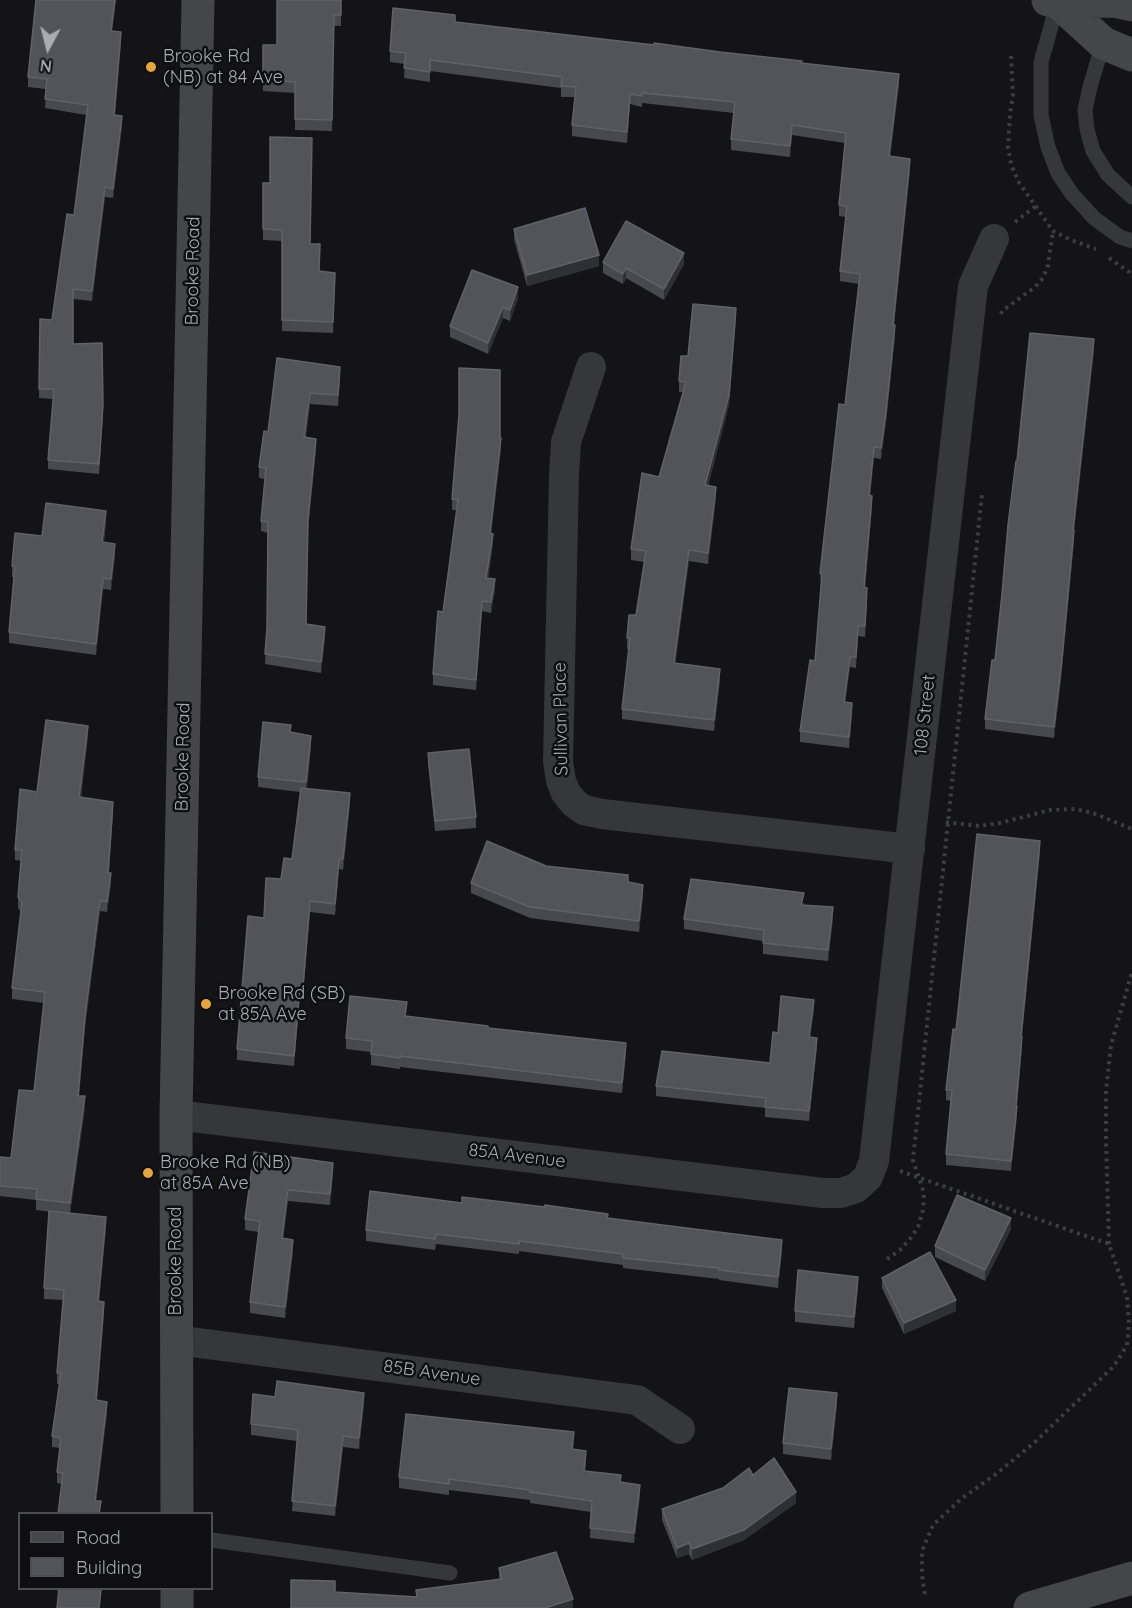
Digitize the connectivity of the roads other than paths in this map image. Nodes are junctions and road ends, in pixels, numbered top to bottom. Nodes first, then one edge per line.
1 (198, 0) edge
2 (1115, 0) edge
3 (1055, 1) edge
4 (1132, 5) edge
5 (1118, 49) edge
6 (1132, 197) edge
7 (994, 239) dead end
8 (1132, 242) edge
9 (591, 367) dead end
10 (910, 849) junction
11 (176, 1115) junction
12 (856, 1188) joint
13 (176, 1340) junction
14 (680, 1430) dead end
15 (177, 1512) edge
16 (213, 1540) edge
17 (450, 1573) dead end
18 (1132, 1578) edge
19 (177, 1590) edge
20 (177, 1608) edge
21 (1030, 1608) edge

1 - 11 street, Brooke Road
2 - 3 street
2 - 4 street
2 - 5 street
3 - 5 street
3 - 8 lane
5 - 6 lane
7 - 10 street, 108 Street
9 - 10 street, Sullivan Place
10 - 12 street, 108 Street
11 - 12 street, 85A Avenue
11 - 13 street, Brooke Road
13 - 14 street, 85B Avenue
13 - 15 street, Brooke Road
16 - 17 lane
18 - 21 street
19 - 20 street

